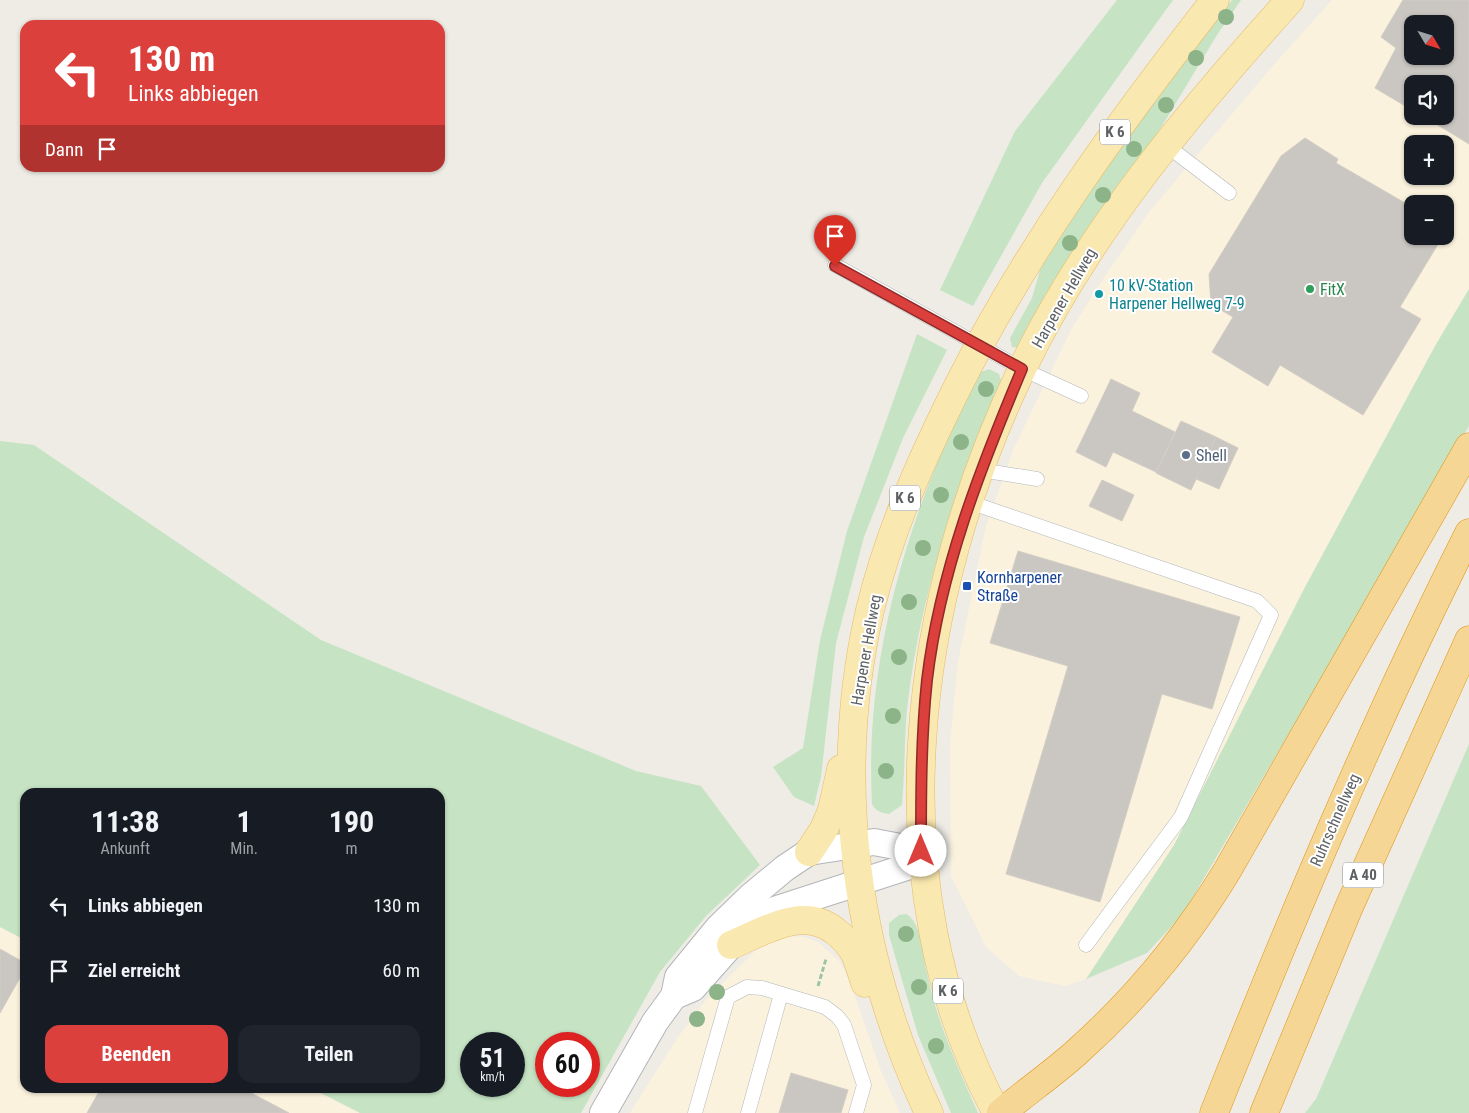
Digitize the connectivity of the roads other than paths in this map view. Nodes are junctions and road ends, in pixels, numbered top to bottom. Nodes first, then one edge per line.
1 (1215, 0) edge
2 (1290, 0) edge
3 (1166, 145) junction
4 (1229, 193) dead end
5 (835, 266) dead end
6 (978, 343) junction
7 (1022, 369) junction
8 (1081, 396) dead end
9 (1469, 447) edge
10 (980, 470) junction
11 (1038, 479) dead end
12 (969, 502) junction
13 (1469, 533) edge
14 (1469, 640) edge
15 (852, 750) junction
16 (854, 844) junction
17 (809, 852) junction
18 (922, 857) junction
19 (858, 882) junction
20 (731, 946) junction
21 (1086, 946) dead end
22 (781, 994) junction
23 (674, 996) junction
24 (895, 1032) junction
25 (603, 1113) edge
26 (695, 1113) edge
27 (748, 1113) edge
28 (856, 1113) edge
29 (929, 1113) edge
30 (999, 1113) edge
31 (1214, 1113) edge
32 (1264, 1113) edge

1 - 6 main road, Harpener Hellweg / K 6
2 - 3 main road, Harpener Hellweg / K 6
3 - 4 lane
3 - 7 main road, Harpener Hellweg / K 6
5 - 6 lane
6 - 7 lane
6 - 15 main road, Harpener Hellweg / K 6
7 - 8 lane
7 - 10 main road, Harpener Hellweg / K 6
9 - 30 highway
10 - 11 lane
10 - 12 main road, Harpener Hellweg / K 6
12 - 18 main road, Harpener Hellweg / K 6
12 - 21 lane
13 - 31 highway, Ruhrschnellweg / A 40
14 - 32 highway, A 40
15 - 16 main road, Harpener Hellweg / K 6
15 - 17 main road
16 - 17 street
16 - 18 street
16 - 19 main road, Harpener Hellweg / K 6
17 - 23 street
18 - 19 street
18 - 30 main road, Harpener Hellweg / K 6
19 - 20 street
19 - 24 main road, Harpener Hellweg / K 6
20 - 23 street
20 - 24 main road
22 - 26 lane
22 - 27 lane
22 - 28 lane
23 - 25 street
24 - 29 main road, Harpener Hellweg / K 6

